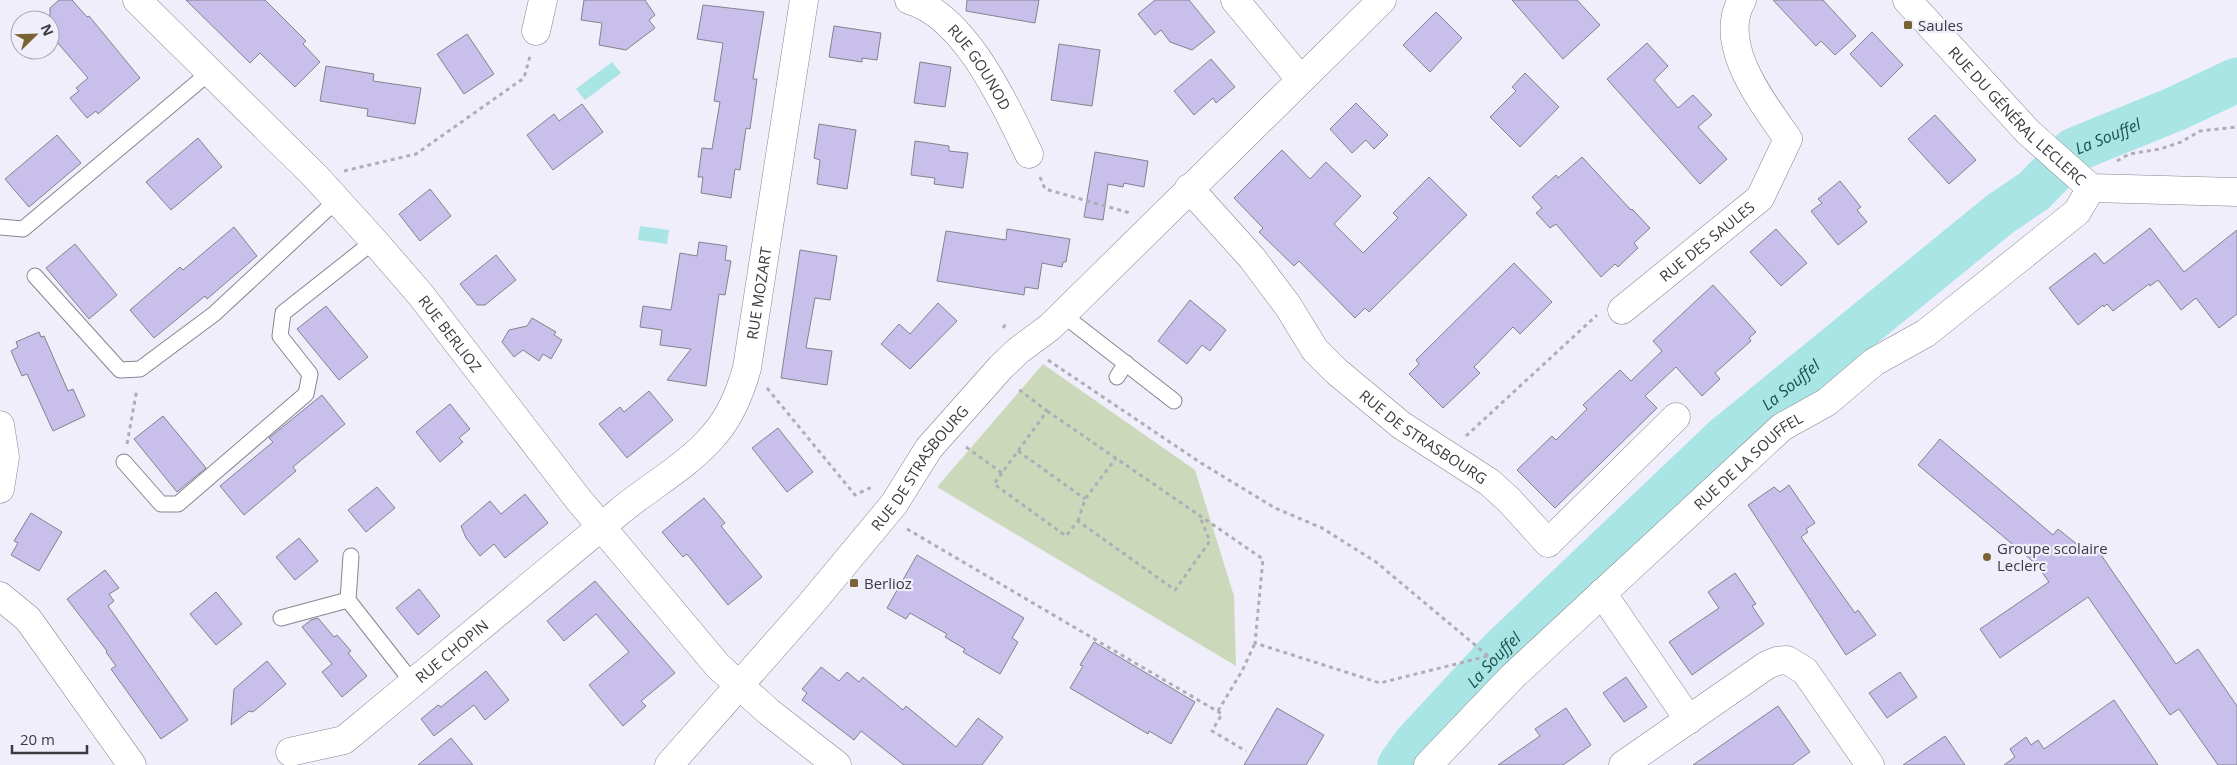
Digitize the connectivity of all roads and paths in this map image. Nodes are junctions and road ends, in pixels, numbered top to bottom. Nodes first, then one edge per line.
1 (137, 0) edge
2 (543, 0) edge
3 (804, 0) edge
4 (909, 0) edge
5 (1235, 0) edge
6 (1382, 0) edge
7 (1742, 0) edge
8 (1907, 0) edge
9 (536, 31) joint
10 (210, 72) junction
11 (1300, 79) junction
12 (2237, 127) edge
13 (1029, 154) joint
14 (316, 177) junction
15 (2083, 181) junction
16 (1189, 188) junction
17 (2237, 192) edge
18 (336, 200) junction
19 (1152, 224) junction
20 (0, 227) edge
21 (374, 241) junction
22 (35, 276) dead end
23 (1622, 310) joint
24 (1062, 314) junction
25 (1007, 322) dead end
26 (999, 336) dead end
27 (1047, 359) dead end
28 (1126, 363) junction
29 (748, 368) junction
30 (140, 369) junction
31 (1116, 377) dead end
32 (1015, 386) dead end
33 (1174, 401) dead end
34 (1047, 411) junction
35 (1676, 417) dead end
36 (0, 425) edge
37 (945, 430) junction
38 (1018, 450) junction
39 (1447, 454) junction
40 (1116, 458) junction
41 (124, 462) joint
42 (1002, 473) junction
43 (879, 484) dead end
44 (0, 489) edge
45 (1085, 499) junction
46 (1199, 515) junction
47 (1078, 522) junction
48 (902, 526) dead end
49 (602, 527) junction
50 (351, 556) dead end
51 (1602, 593) junction
52 (0, 596) edge
53 (348, 600) junction
54 (281, 618) dead end
55 (1255, 643) junction
56 (413, 683) junction
57 (738, 687) junction
58 (1218, 711) junction
59 (1689, 720) junction
60 (1246, 750) dead end
61 (290, 752) dead end
62 (132, 765) edge
63 (669, 765) edge
64 (838, 765) edge
65 (1428, 765) edge
66 (1623, 765) edge
67 (1870, 765) edge

1 - 10 street, RUE BERLIOZ
2 - 9 street
3 - 29 street, RUE MOZART
4 - 13 street, RUE GOUNOD
5 - 11 street
6 - 11 street, RUE DE STRASBOURG
7 - 23 street, RUE DES SAULES
8 - 15 street, RUE DU GÉNÉRAL LECLERC
9 - 14 path
10 - 14 street, RUE BERLIOZ
10 - 20 lane
11 - 16 street, RUE DE STRASBOURG
12 - 15 path
13 - 19 path
14 - 18 street, RUE BERLIOZ
15 - 17 street, RUE DU GÉNÉRAL LECLERC
15 - 51 street, RUE DE LA SOUFFEL
16 - 19 street, RUE DE STRASBOURG
16 - 39 street, RUE DE STRASBOURG
18 - 21 street, RUE BERLIOZ
18 - 30 lane
19 - 24 street, RUE DE STRASBOURG
21 - 41 lane
21 - 49 street, RUE BERLIOZ
22 - 30 lane
23 - 39 path
24 - 28 lane
24 - 37 street, RUE DE STRASBOURG
25 - 26 path
27 - 55 path
28 - 31 lane
28 - 33 lane
29 - 43 path
29 - 49 street, RUE MOZART
30 - 41 path
32 - 34 path
34 - 38 path
34 - 40 path
35 - 39 street, RUE DE STRASBOURG
36 - 44 street
37 - 42 path
37 - 57 street, RUE DE STRASBOURG
38 - 42 path
38 - 45 path
40 - 45 path
40 - 46 path
42 - 47 path
45 - 47 path
46 - 47 path
46 - 55 path
48 - 58 path
49 - 56 street, RUE CHOPIN
49 - 57 street, RUE BERLIOZ
50 - 53 lane
51 - 59 street
51 - 65 street, RUE DE LA SOUFFEL
52 - 62 street
53 - 54 lane
53 - 56 lane
55 - 58 path
56 - 61 street, RUE CHOPIN
57 - 63 street, RUE DE STRASBOURG
57 - 64 street, RUE BERLIOZ
58 - 60 path
59 - 66 street
59 - 67 street

